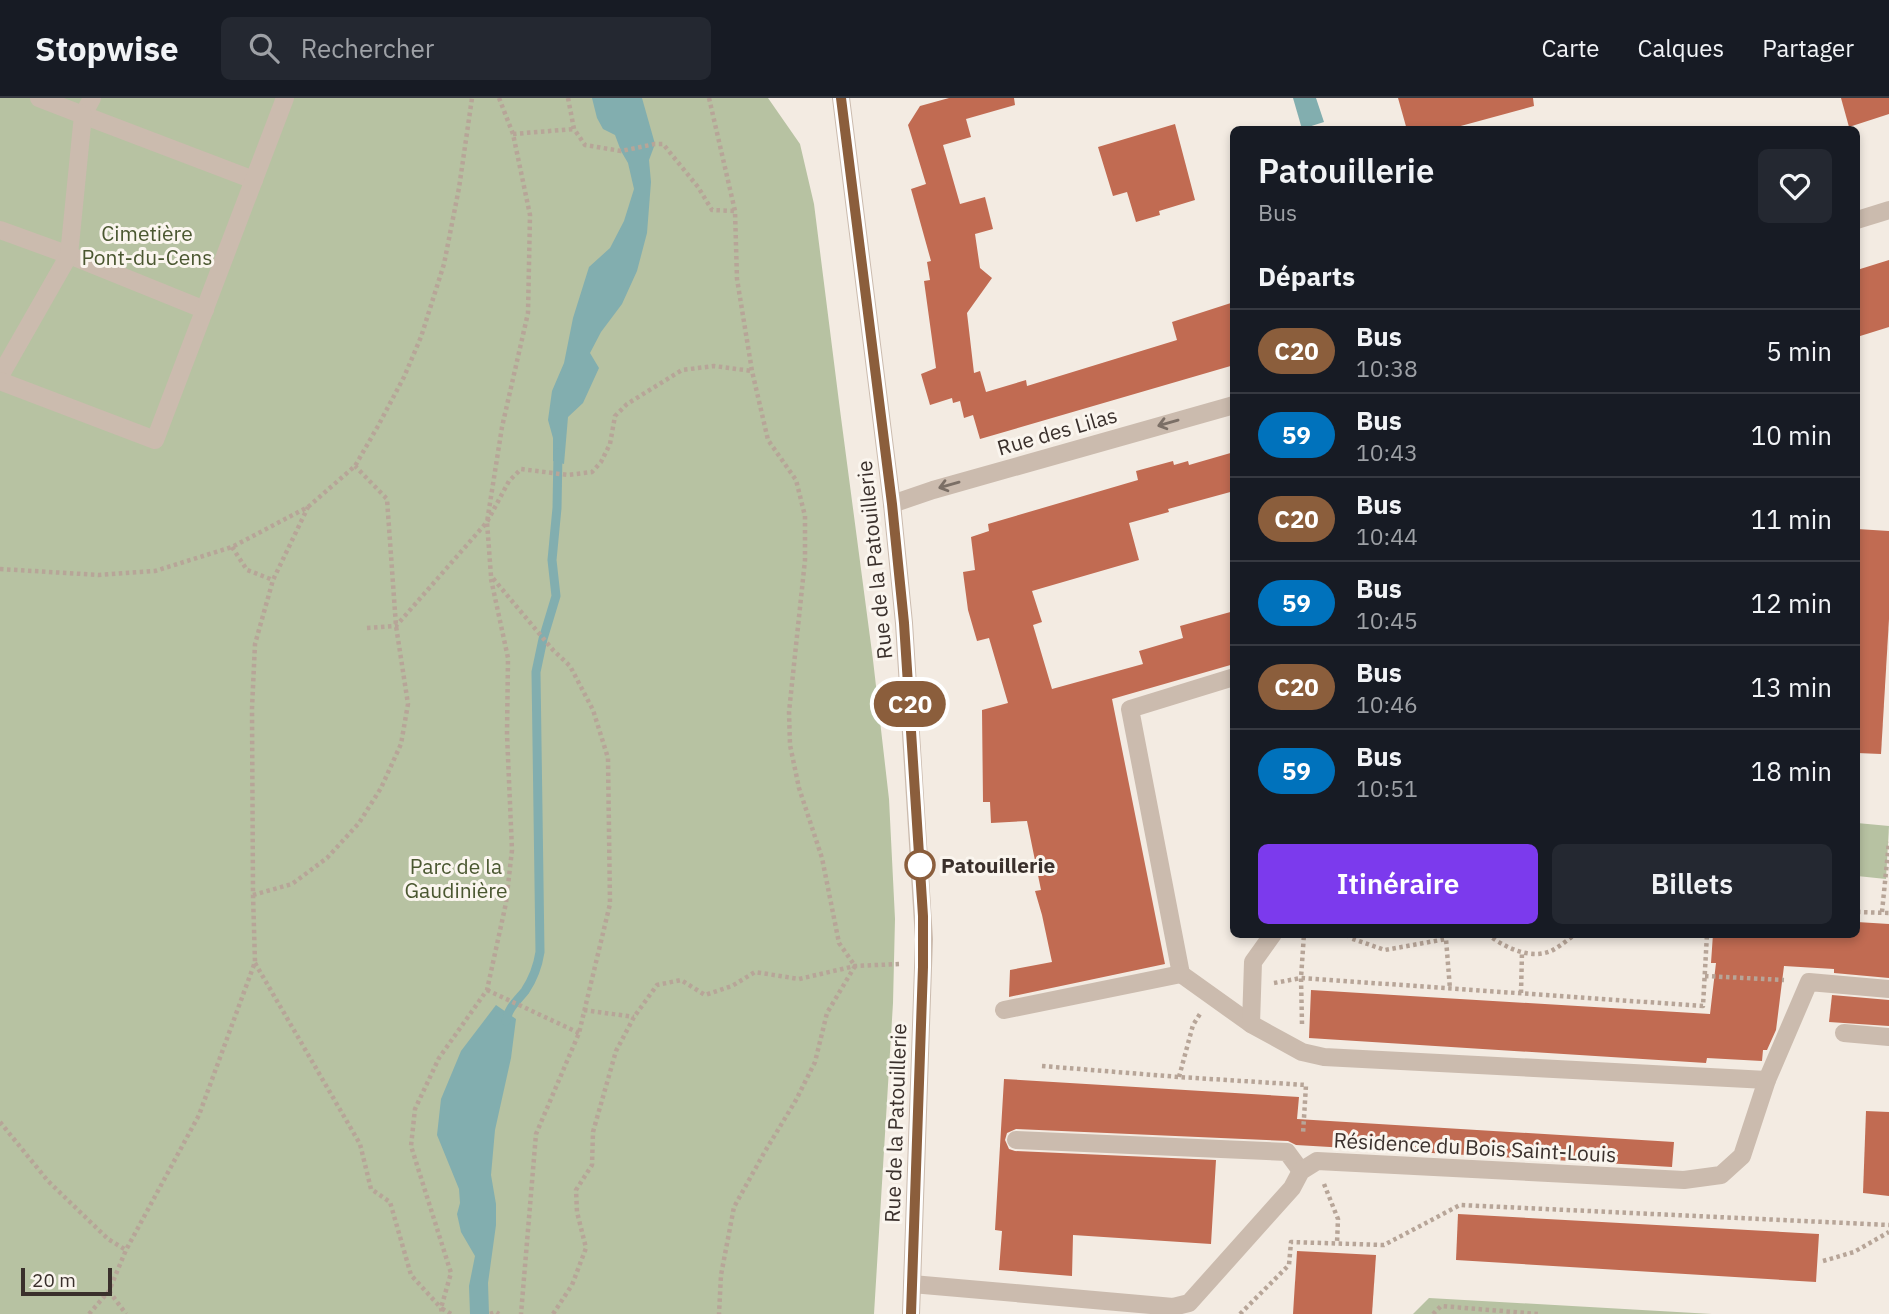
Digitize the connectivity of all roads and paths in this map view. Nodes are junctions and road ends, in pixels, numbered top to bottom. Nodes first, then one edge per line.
1 (39, 98) edge
2 (92, 98) edge
3 (285, 98) edge
4 (472, 98) edge
5 (499, 98) edge
6 (568, 98) edge
7 (709, 98) edge
8 (841, 98) edge
9 (83, 115) junction
10 (574, 130) junction
11 (513, 134) junction
12 (254, 180) junction
13 (1889, 210) edge
14 (735, 211) junction
15 (1860, 219) edge
16 (0, 230) edge
17 (69, 255) junction
18 (205, 310) junction
19 (752, 371) junction
20 (0, 379) edge
21 (1230, 406) edge
22 (355, 466) junction
23 (892, 504) junction
24 (308, 507) junction
25 (487, 522) junction
26 (232, 547) junction
27 (0, 569) edge
28 (491, 576) junction
29 (273, 580) junction
30 (396, 626) junction
31 (368, 628) dead end
32 (1230, 678) edge
33 (1889, 842) edge
34 (253, 895) junction
35 (1860, 912) edge
36 (1882, 912) junction
37 (1889, 913) edge
38 (1270, 938) edge
39 (1304, 938) edge
40 (1353, 938) edge
41 (1441, 938) edge
42 (1446, 938) edge
43 (1492, 938) edge
44 (1569, 938) edge
45 (1707, 938) edge
46 (1522, 952) junction
47 (255, 962) junction
48 (900, 964) dead end
49 (855, 966) junction
50 (1181, 974) junction
51 (1704, 975) junction
52 (1301, 978) junction
53 (1809, 982) junction
54 (1450, 989) junction
55 (1889, 989) edge
56 (487, 990) junction
57 (1521, 993) junction
58 (1211, 996) junction
59 (584, 1010) junction
60 (1004, 1010) dead end
61 (634, 1017) junction
62 (1251, 1024) junction
63 (579, 1033) junction
64 (1844, 1033) dead end
65 (1889, 1037) edge
66 (1302, 1052) junction
67 (1042, 1066) dead end
68 (1179, 1077) junction
69 (1767, 1080) junction
70 (1299, 1084) junction
71 (0, 1122) edge
72 (1303, 1134) dead end
73 (1016, 1140) dead end
74 (1301, 1171) junction
75 (1325, 1190) dead end
76 (1889, 1225) edge
77 (1889, 1232) edge
78 (1337, 1243) junction
79 (126, 1250) junction
80 (1823, 1261) dead end
81 (912, 1284) junction
82 (108, 1291) junction
83 (441, 1311) edge
84 (498, 1313) edge
85 (1494, 1313) edge
86 (89, 1314) edge
87 (126, 1314) edge
88 (450, 1314) edge
89 (490, 1314) edge
90 (521, 1314) edge
91 (553, 1314) edge
92 (719, 1314) edge
93 (911, 1314) edge
94 (1240, 1314) edge
95 (1433, 1314) edge
96 (1538, 1314) edge

1 - 9 street
2 - 9 street
3 - 12 street
4 - 22 path
5 - 11 path
6 - 10 path
7 - 14 path
8 - 23 street, Rue de la Patouillerie
9 - 12 street
9 - 17 street
10 - 11 path
10 - 14 path
11 - 25 path
12 - 18 street
13 - 15 street
14 - 19 path
16 - 17 street
17 - 18 street
17 - 20 street
18 - 20 street
19 - 25 path
19 - 49 path
21 -> 23 street, Rue des Lilas
22 - 24 path
22 - 30 path
23 - 81 street, Rue de la Patouillerie
24 - 26 path
24 - 29 path
25 - 28 path
25 - 30 path
26 - 27 path
26 - 29 path
28 - 56 path
28 - 59 path
29 - 34 path
30 - 31 path
30 - 34 path
32 - 50 street
33 - 36 path
34 - 47 path
35 - 36 path
36 - 37 path
38 - 62 street
39 - 52 path
40 - 41 path
42 - 54 path
43 - 46 path
44 - 46 path
45 - 51 path
46 - 57 path
47 - 79 path
47 - 83 path
48 - 49 path
49 - 61 path
49 - 92 path
50 - 58 street
50 - 60 street
51 - 53 path
51 - 57 path
52 - 54 path
52 - 66 path
53 - 55 street
53 - 69 street, Résidence du Bois Saint-Louis
54 - 57 path
56 - 63 path
56 - 83 path
58 - 62 street
58 - 68 path
59 - 61 path
59 - 63 path
61 - 91 path
62 - 66 street
63 - 90 path
64 - 65 street
66 - 69 street
66 - 70 path
67 - 68 path
68 - 70 path
69 - 74 street, Résidence du Bois Saint-Louis
70 - 72 path
71 - 79 path
73 - 74 street
74 - 81 street
75 - 78 path
76 - 78 path
77 - 80 path
78 - 94 path
79 - 82 path
81 - 93 street, Rue de la Patouillerie
82 - 86 path
82 - 87 path
83 - 88 path
84 - 89 path
85 - 95 path
85 - 96 path

